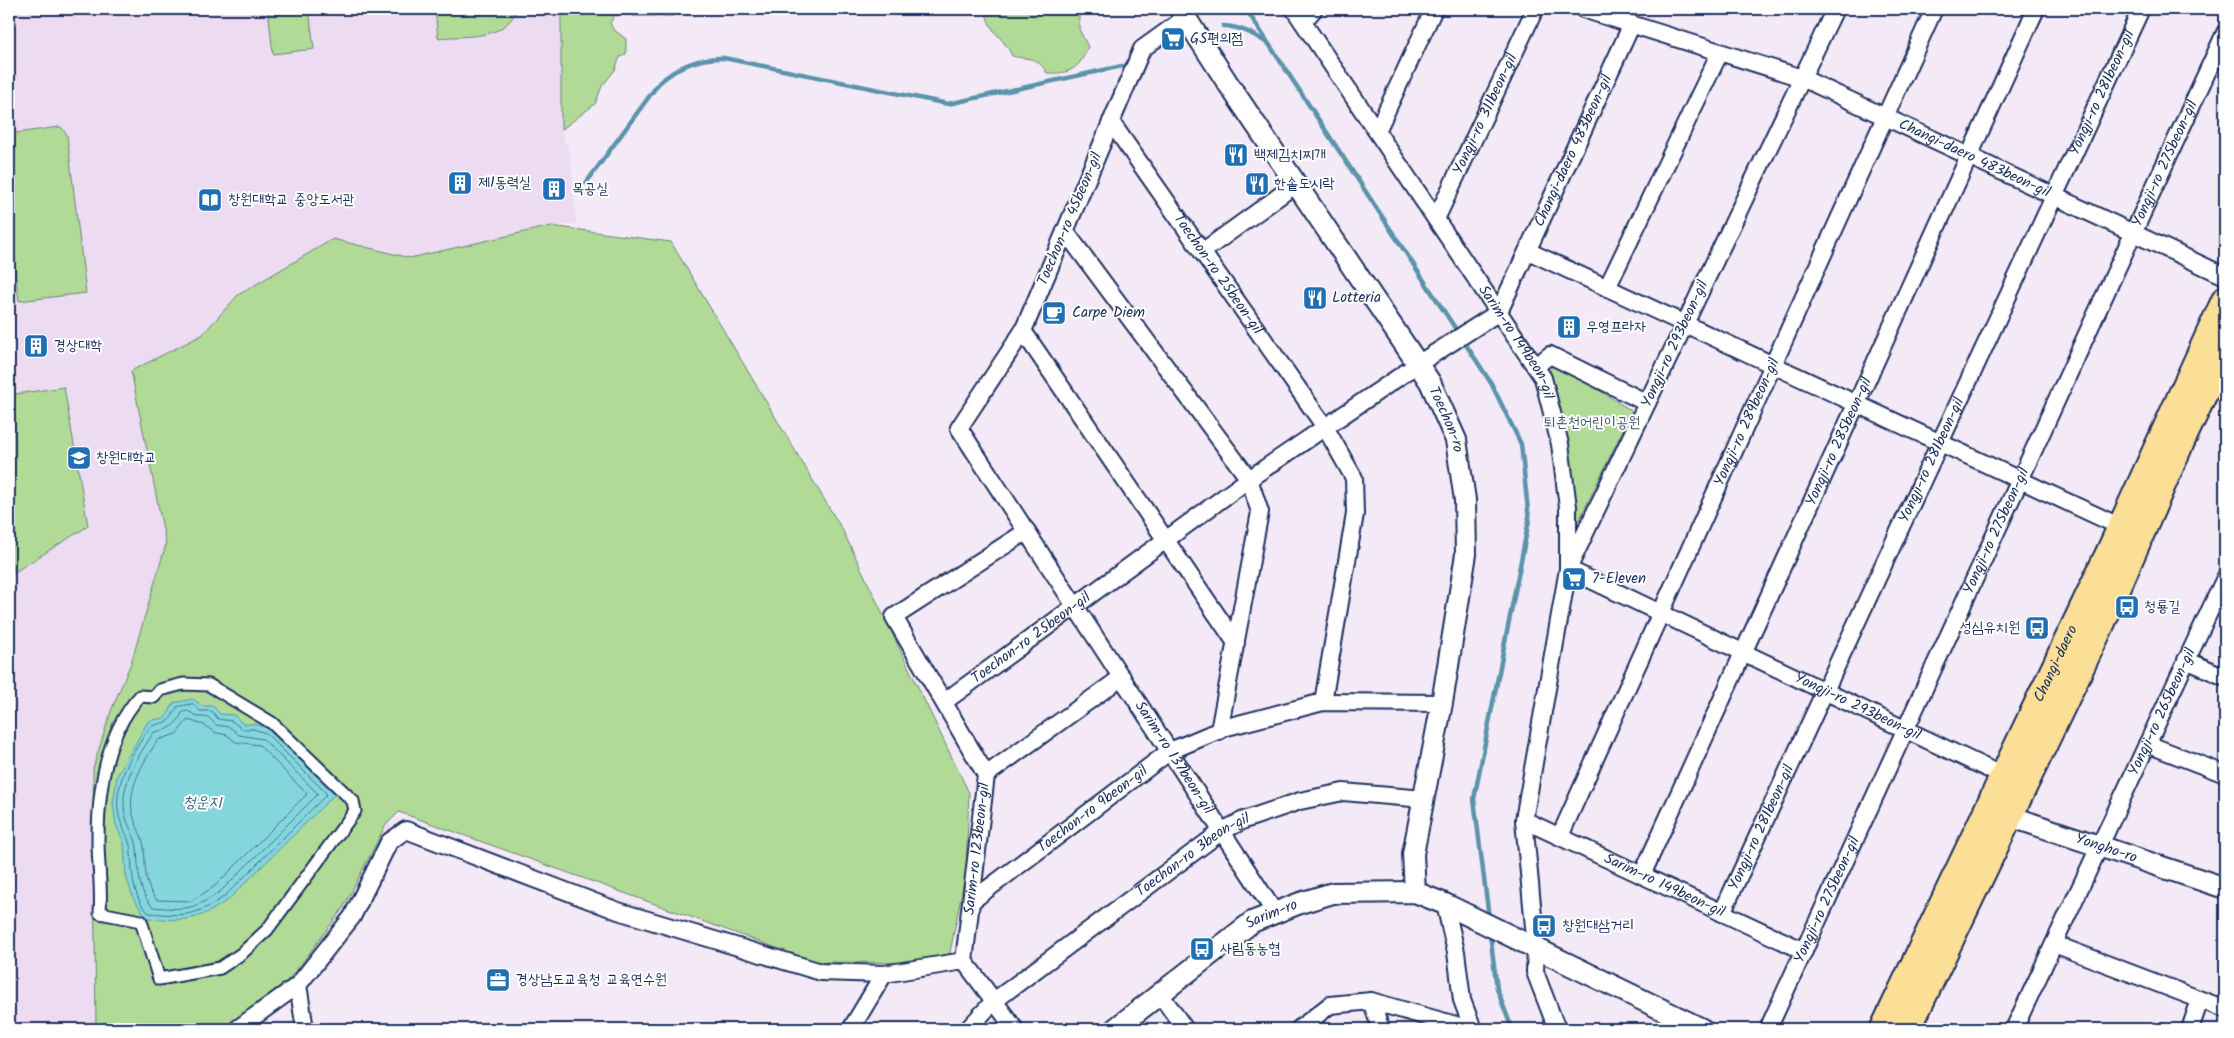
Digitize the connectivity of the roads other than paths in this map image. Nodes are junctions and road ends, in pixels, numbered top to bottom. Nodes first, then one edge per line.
1 (1314, 9) edge
2 (1434, 9) edge
3 (1535, 9) edge
4 (1583, 9) edge
5 (1835, 9) edge
6 (1934, 9) edge
7 (2036, 9) edge
8 (2141, 9) edge
9 (1183, 13) edge
10 (1299, 16) edge
11 (1632, 24) junction
12 (2225, 33) edge
13 (1720, 52) junction
14 (1802, 78) junction
15 (1885, 117) junction
16 (1111, 122) junction
17 (1376, 131) junction
18 (1968, 156) junction
19 (1296, 184) junction
20 (2054, 196) junction
21 (1436, 220) junction
22 (1065, 231) junction
23 (2133, 233) junction
24 (1528, 251) junction
25 (1202, 252) junction
26 (2225, 276) edge
27 (1607, 288) junction
28 (2225, 299) edge
29 (1494, 315) junction
30 (1685, 324) junction
31 (1023, 331) junction
32 (2225, 350) edge
33 (1422, 361) junction
34 (1773, 365) junction
35 (1536, 366) junction
36 (2208, 384) edge
37 (1647, 403) junction
38 (1856, 403) junction
39 (1325, 427) junction
40 (959, 428) joint
41 (1940, 442) junction
42 (1248, 479) junction
43 (2020, 480) junction
44 (2121, 527) junction
45 (1027, 531) junction
46 (1166, 540) junction
47 (1568, 569) junction
48 (2225, 578) edge
49 (1075, 606) junction
50 (1661, 613) junction
51 (1236, 643) junction
52 (1743, 652) junction
53 (2186, 660) junction
54 (2225, 676) edge
55 (1122, 677) junction
56 (1825, 690) junction
57 (944, 702) junction
58 (1323, 702) junction
59 (1442, 703) junction
60 (1906, 729) junction
61 (1219, 731) junction
62 (2147, 744) junction
63 (1170, 751) junction
64 (986, 774) junction
65 (2225, 774) edge
66 (2003, 776) junction
67 (1424, 799) junction
68 (1998, 812) junction
69 (1524, 820) junction
70 (1222, 831) junction
71 (1560, 836) junction
72 (2098, 846) junction
73 (1642, 875) junction
74 (2225, 888) edge
75 (1415, 892) junction
76 (973, 900) junction
77 (1452, 907) junction
78 (1275, 913) junction
79 (1722, 913) junction
80 (2054, 944) junction
81 (1534, 947) junction
82 (1804, 951) junction
83 (964, 961) junction
84 (884, 974) junction
85 (159, 979) joint
86 (298, 985) junction
87 (1160, 994) junction
88 (2200, 1000) junction
89 (994, 1001) junction
90 (1371, 1001) junction
91 (2225, 1009) edge
92 (1671, 1022) edge
93 (237, 1029) edge
94 (305, 1029) edge
95 (851, 1029) edge
96 (968, 1029) edge
97 (1015, 1029) edge
98 (1115, 1029) edge
99 (1185, 1029) edge
100 (1299, 1029) edge
101 (1381, 1029) edge
102 (1471, 1029) edge
103 (1557, 1029) edge
104 (1702, 1029) edge
105 (1768, 1029) edge
106 (1883, 1029) edge
107 (1908, 1029) edge
108 (2014, 1029) edge
109 (2190, 1029) edge

1 - 10 street
2 - 17 street
3 - 21 street, Yongji-ro 311beon-gil
4 - 11 street, Changi-daero 483beon-gil
5 - 14 street, Yongji-ro 293beon-gil
6 - 15 street, Yongji-ro 289beon-gil
7 - 18 street, Yongji-ro 285beon-gil
8 - 20 street, Yongji-ro 281beon-gil
9 - 16 street, Toechon-ro 45beon-gil
9 - 19 street, Toechon-ro
10 - 17 street, Sarim-ro 149beon-gil
11 - 13 street, Changi-daero 483beon-gil
11 - 24 street, Changi-daero 483beon-gil
12 - 23 street, Yongji-ro 275beon-gil
13 - 14 street, Changi-daero 483beon-gil
13 - 27 street
14 - 15 street, Changi-daero 483beon-gil
14 - 30 street, Yongji-ro 293beon-gil
15 - 18 street, Changi-daero 483beon-gil
15 - 34 street, Yongji-ro 289beon-gil
16 - 22 street, Toechon-ro 45beon-gil
16 - 25 street, Toechon-ro 25beon-gil
17 - 21 street, Sarim-ro 149beon-gil
18 - 20 street, Changi-daero 483beon-gil
18 - 38 street, Yongji-ro 285beon-gil
19 - 25 street
19 - 33 street, Toechon-ro
20 - 23 street, Changi-daero 483beon-gil
20 - 41 street, Yongji-ro 281beon-gil
21 - 29 street, Sarim-ro 149beon-gil
22 - 31 street, Toechon-ro 45beon-gil
22 - 42 street
23 - 26 street, Changi-daero 483beon-gil
23 - 43 street, Yongji-ro 275beon-gil
24 - 27 street
24 - 29 street, Changi-daero 483beon-gil
25 - 39 street, Toechon-ro 25beon-gil
27 - 30 street
28 - 36 main road, Changi-daero
29 - 33 street, Toechon-ro 25beon-gil
29 - 35 street, Sarim-ro 149beon-gil
30 - 34 street
30 - 37 street, Yongji-ro 293beon-gil
31 - 40 street, Toechon-ro 45beon-gil
31 - 46 street
32 - 36 main road, Changi-daero
33 - 39 street, Toechon-ro 25beon-gil
33 - 59 street, Toechon-ro
34 - 38 street
34 - 50 street, Yongji-ro 289beon-gil
35 - 37 street
35 - 47 street, Sarim-ro 149beon-gil
36 - 44 main road, Changi-daero
36 - 68 main road, Changi-daero
37 - 47 street, Yongji-ro 293beon-gil
38 - 41 street
38 - 52 street, Yongji-ro 285beon-gil
39 - 42 street, Toechon-ro 25beon-gil
39 - 58 street
40 - 45 street, Sarim-ro 137beon-gil
41 - 43 street
41 - 56 street, Yongji-ro 281beon-gil
42 - 46 street, Toechon-ro 25beon-gil
42 - 51 street
43 - 44 street
43 - 60 street, Yongji-ro 275beon-gil
44 - 66 main road, Changi-daero
45 - 49 street, Sarim-ro 137beon-gil
45 - 57 street, Sarim-ro 123beon-gil
46 - 49 street, Toechon-ro 25beon-gil
46 - 51 street
47 - 50 street, Yongji-ro 293beon-gil
47 - 69 street, Sarim-ro 149beon-gil
48 - 53 street, Yongji-ro 265beon-gil
49 - 55 street, Sarim-ro 137beon-gil
49 - 57 street, Toechon-ro 25beon-gil
50 - 52 street, Yongji-ro 293beon-gil
50 - 71 street, Yongji-ro 289beon-gil
51 - 61 street
52 - 56 street, Yongji-ro 293beon-gil
52 - 73 street, Yongji-ro 285beon-gil
53 - 54 street
53 - 62 street, Yongji-ro 265beon-gil
55 - 63 street, Sarim-ro 137beon-gil
55 - 64 street
56 - 60 street, Yongji-ro 293beon-gil
56 - 79 street, Yongji-ro 281beon-gil
57 - 64 street, Sarim-ro 123beon-gil
58 - 59 street, Toechon-ro 9beon-gil
58 - 61 street, Toechon-ro 9beon-gil
59 - 67 street, Toechon-ro
60 - 66 street, Yongji-ro 293beon-gil
60 - 82 street, Yongji-ro 275beon-gil
61 - 63 street, Toechon-ro 9beon-gil
62 - 65 street
62 - 72 street, Yongji-ro 265beon-gil
63 - 70 street, Sarim-ro 137beon-gil
63 - 76 street, Toechon-ro 9beon-gil
64 - 76 street, Sarim-ro 123beon-gil
66 - 68 main road, Changi-daero
67 - 70 street, Toechon-ro 3beon-gil
67 - 75 street, Toechon-ro
68 - 72 street, Yongho-ro
68 - 106 main road, Changi-daero
68 - 107 main road, Changi-daero
69 - 71 street, Sarim-ro 149beon-gil
69 - 81 street, Sarim-ro 149beon-gil
70 - 78 street, Sarim-ro 137beon-gil
70 - 89 street, Toechon-ro 3beon-gil
71 - 73 street, Sarim-ro 149beon-gil
72 - 74 street, Yongho-ro
72 - 80 street, Yongji-ro 265beon-gil
73 - 79 street, Sarim-ro 149beon-gil
75 - 77 street, Sarim-ro
75 - 78 street, Sarim-ro
76 - 83 street, Sarim-ro 123beon-gil
77 - 81 street, Sarim-ro
77 - 102 street
78 - 87 street, Sarim-ro
79 - 82 street, Sarim-ro 149beon-gil
80 - 88 street
80 - 108 street, Yongji-ro 265beon-gil
81 - 92 street
81 - 103 street, Sarim-ro 149beon-gil
82 - 105 street, Yongji-ro 275beon-gil
83 - 84 street
83 - 89 street
84 - 86 street
84 - 95 street
85 - 85 street
86 - 93 street
86 - 94 street
87 - 98 street, Sarim-ro
87 - 99 street
88 - 91 street
88 - 109 street
89 - 96 street, Toechon-ro 3beon-gil
89 - 97 street
90 - 100 street
90 - 101 street
90 - 102 street
92 - 104 street

